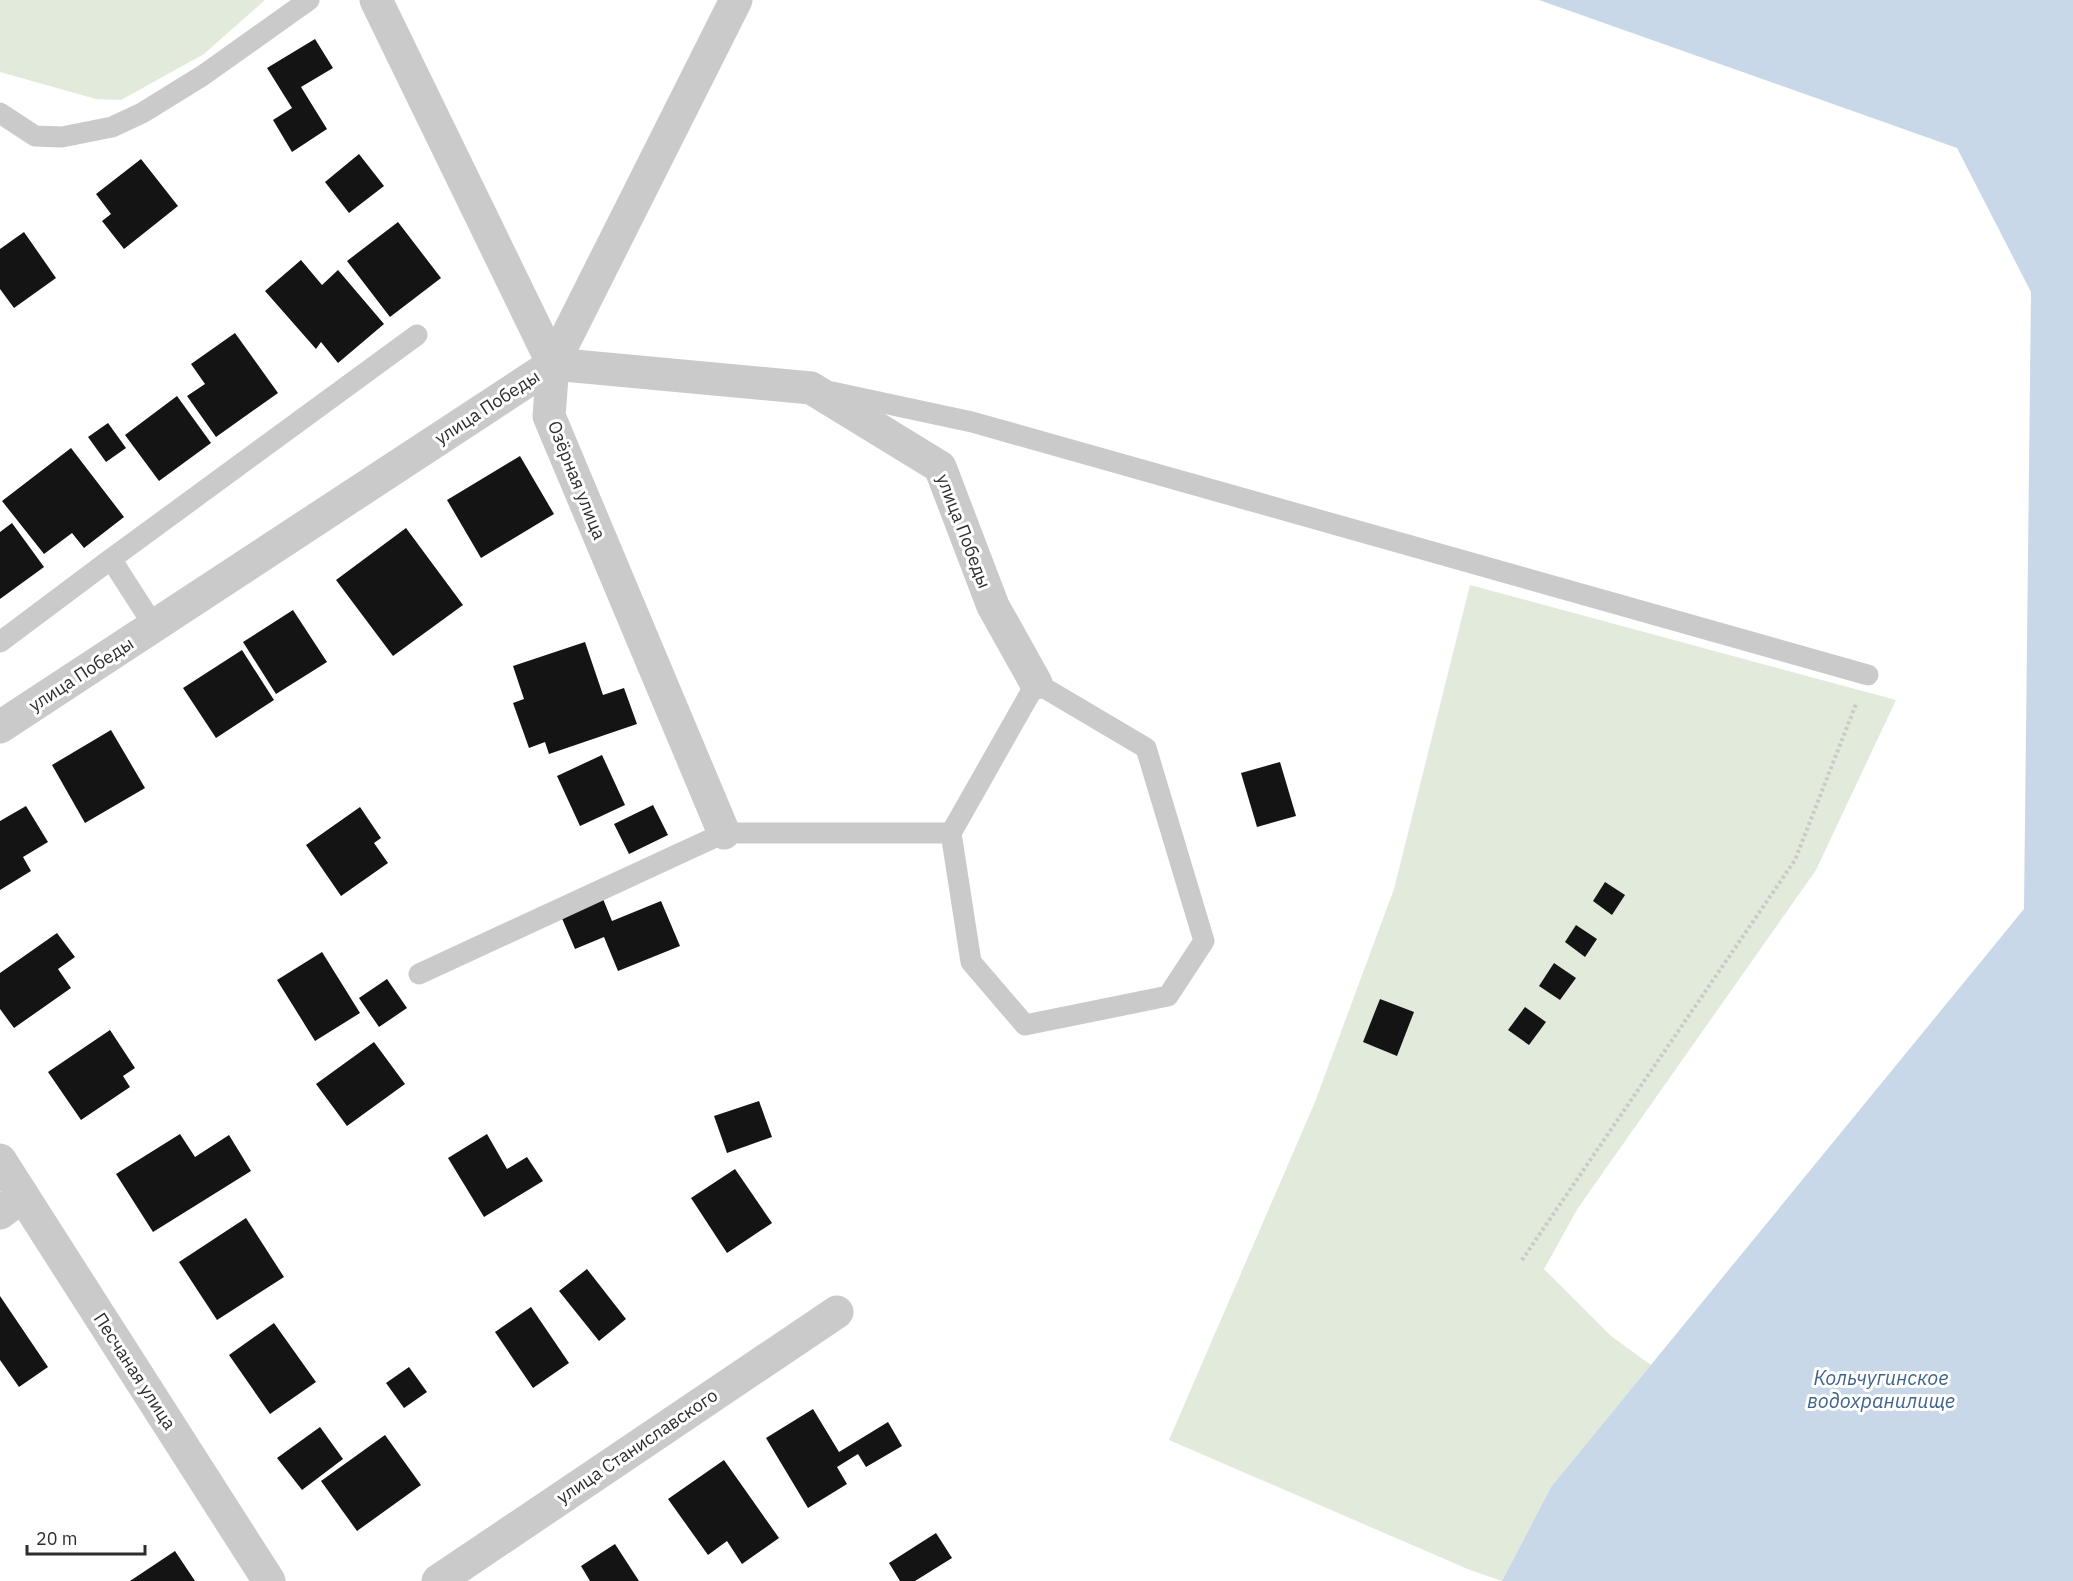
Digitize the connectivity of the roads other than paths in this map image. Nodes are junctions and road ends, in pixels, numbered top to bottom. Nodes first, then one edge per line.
1 (309, 0) edge
2 (376, 0) edge
3 (736, 0) edge
4 (0, 112) edge
5 (0, 129) edge
6 (35, 136) junction
7 (417, 335) dead end
8 (553, 363) junction
9 (811, 388) junction
10 (111, 559) junction
11 (154, 626) junction
12 (0, 642) edge
13 (1868, 675) road end
14 (1036, 683) junction
15 (0, 727) edge
16 (724, 833) junction
17 (951, 833) junction
18 (419, 974) dead end
19 (0, 1160) edge
20 (12, 1205) edge
21 (837, 1311) dead end
22 (269, 1581) edge
23 (438, 1581) edge

1 - 6 lane
2 - 8 street
3 - 8 street
4 - 6 lane
5 - 6 lane
7 - 10 lane
8 - 9 street, улица Победы
8 - 11 street, улица Победы
8 - 16 street, Озёрная улица
9 - 13 lane
9 - 14 street, улица Победы
10 - 11 lane
10 - 12 lane
11 - 15 street, улица Победы
14 - 17 lane
14 - 17 lane
16 - 17 lane
16 - 18 lane
19 - 20 street, Песчаная улица
20 - 22 street, Песчаная улица
21 - 23 street, улица Станиславского

